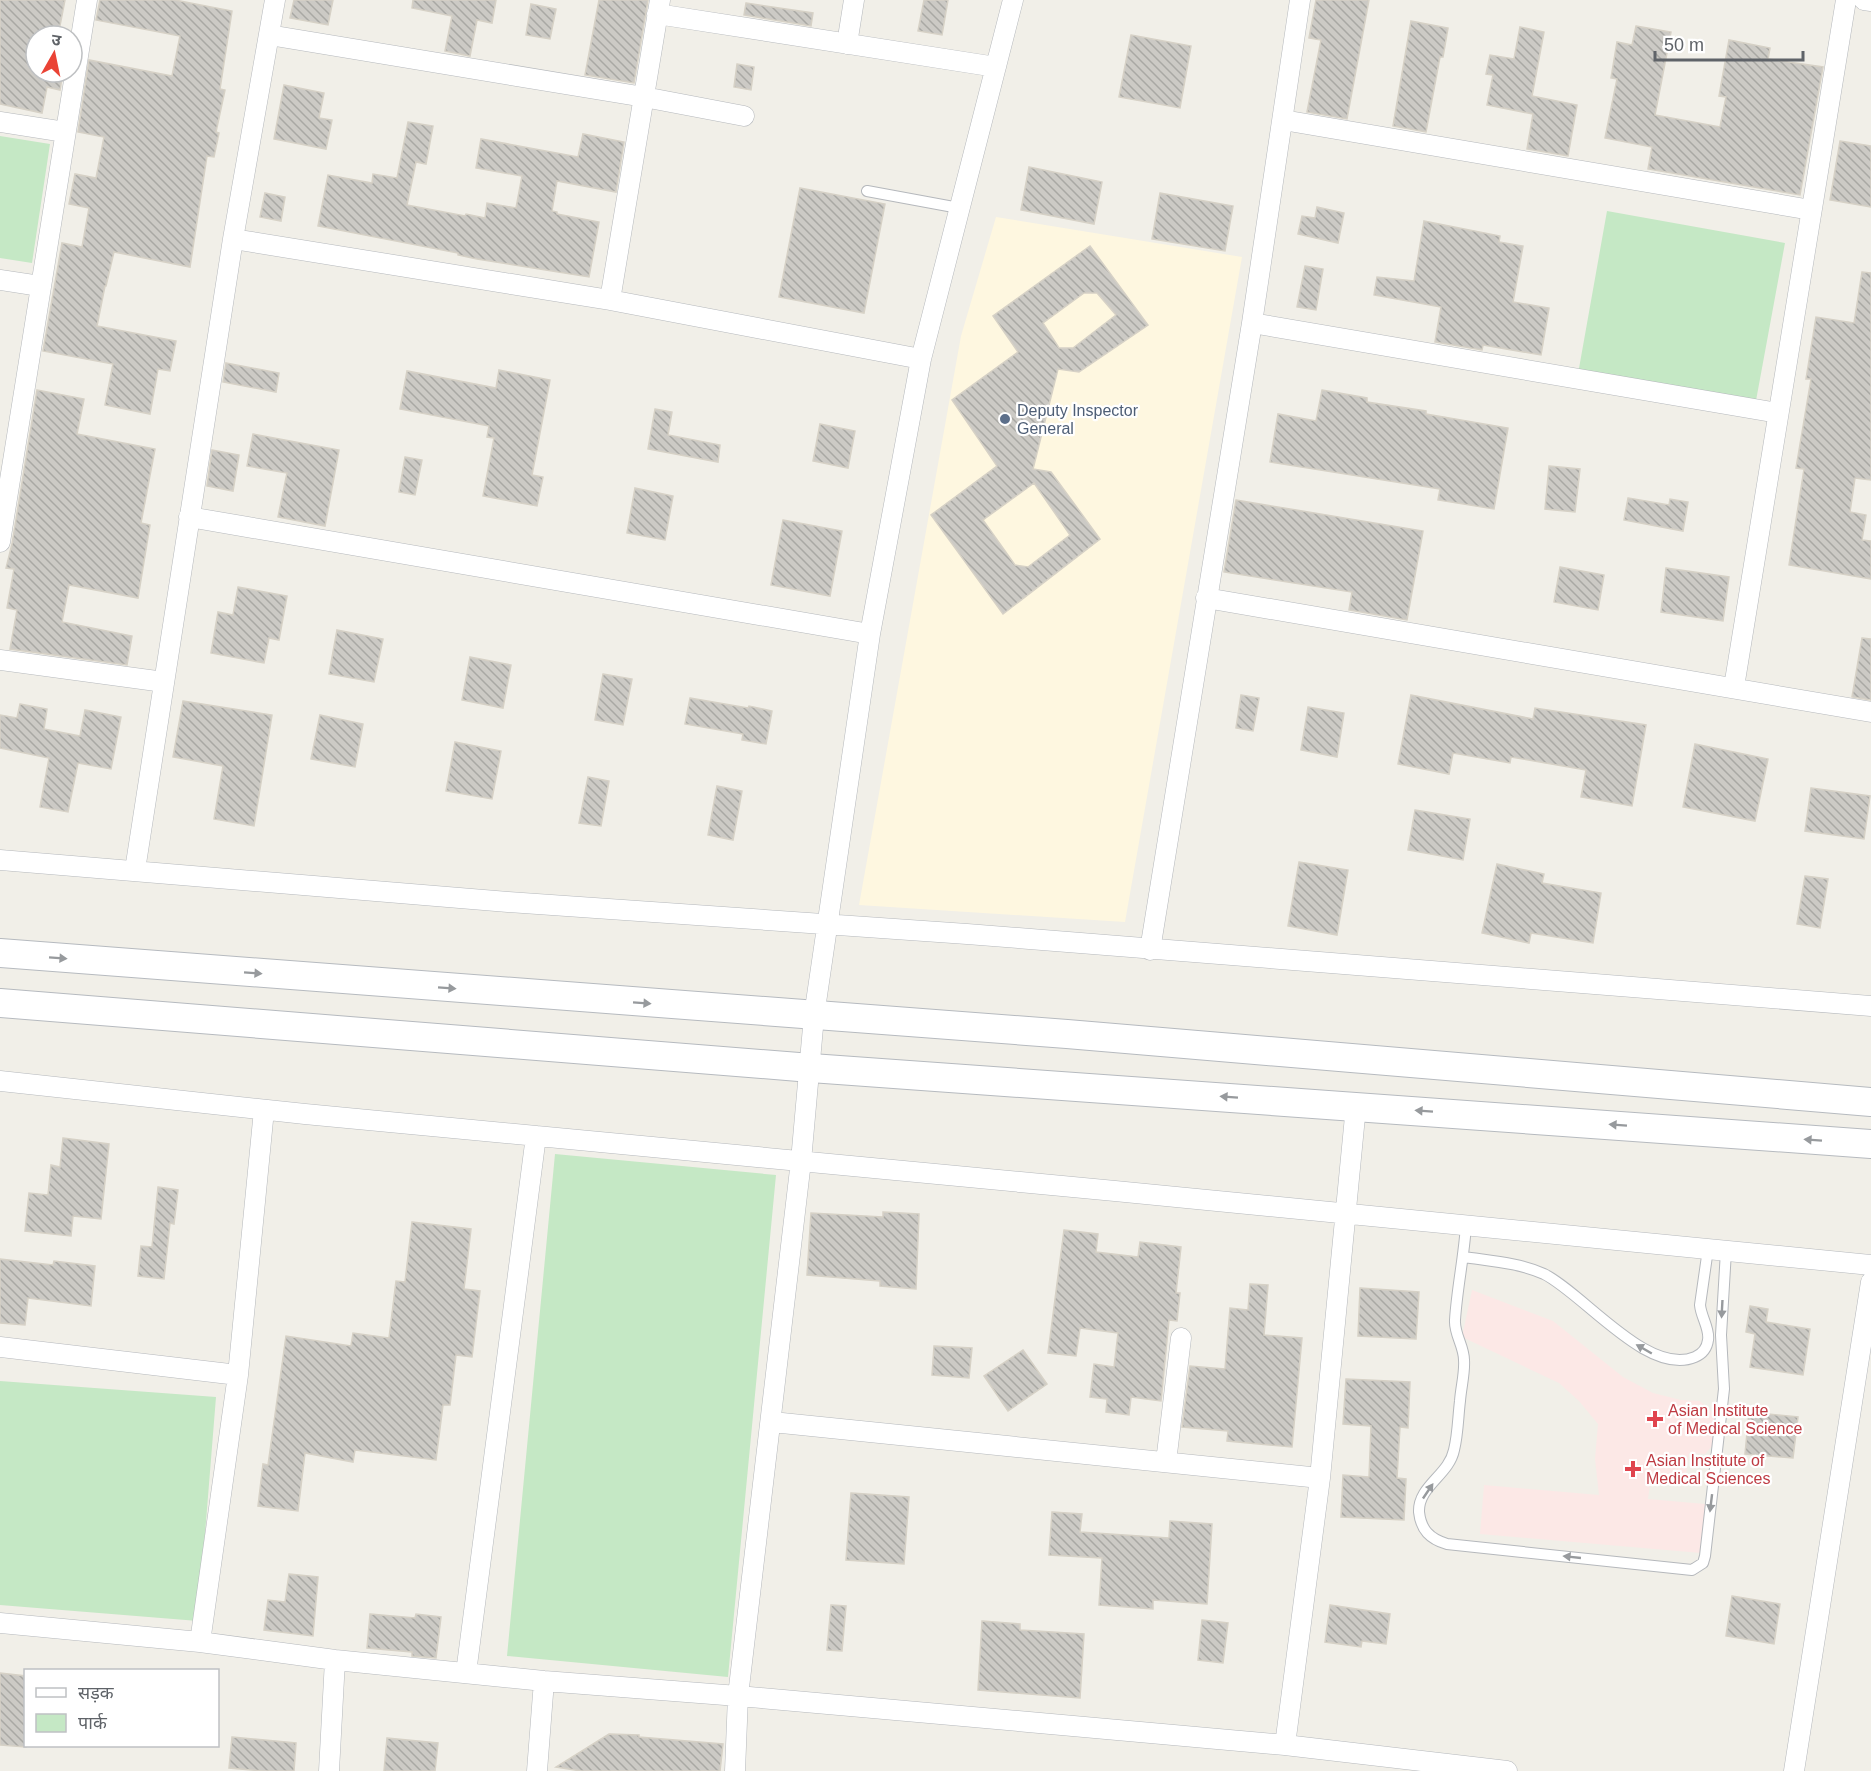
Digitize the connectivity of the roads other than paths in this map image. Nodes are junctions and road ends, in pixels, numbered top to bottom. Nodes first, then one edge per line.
1 (87, 0) edge
2 (275, 0) edge
3 (854, 0) edge
4 (1013, 0) edge
5 (1300, 0) edge
6 (1846, 0) edge
7 (1864, 0) edge
8 (1871, 1) edge
9 (658, 7) edge
10 (269, 35) junction
11 (847, 44) junction
12 (996, 66) junction
13 (644, 97) junction
14 (744, 116) dead end
15 (1284, 120) junction
16 (0, 122) edge
17 (65, 132) junction
18 (867, 191) dead end
19 (959, 208) junction
20 (1811, 210) junction
21 (232, 239) junction
22 (0, 280) edge
23 (40, 286) junction
24 (610, 300) junction
25 (1252, 323) junction
26 (921, 359) junction
27 (1778, 413) junction
28 (6, 463) edge
29 (189, 517) junction
30 (0, 542) edge
31 (1206, 598) junction
32 (870, 634) junction
33 (0, 660) edge
34 (164, 682) junction
35 (1734, 687) junction
36 (1871, 712) edge
37 (0, 860) edge
38 (135, 870) junction
39 (826, 924) junction
40 (1150, 950) junction
41 (0, 953) edge
42 (0, 1003) edge
43 (1871, 1006) edge
44 (814, 1016) junction
45 (811, 1068) junction
46 (0, 1081) edge
47 (1871, 1102) edge
48 (1356, 1106) junction
49 (264, 1110) junction
50 (536, 1136) junction
51 (1871, 1144) edge
52 (801, 1161) junction
53 (1346, 1214) junction
54 (1466, 1225) junction
55 (1717, 1250) junction
56 (1464, 1257) junction
57 (1871, 1265) edge
58 (1871, 1282) edge
59 (1181, 1338) dead end
60 (0, 1347) edge
61 (238, 1375) junction
62 (772, 1422) junction
63 (1166, 1462) junction
64 (1320, 1478) junction
65 (0, 1623) edge
66 (200, 1642) junction
67 (335, 1660) junction
68 (466, 1673) junction
69 (544, 1681) junction
70 (738, 1696) junction
71 (1285, 1745) junction
72 (329, 1771) edge
73 (537, 1771) edge
74 (735, 1771) edge
75 (1507, 1771) edge
76 (1794, 1771) edge

1 - 17 street
2 - 10 street
3 - 11 street
4 - 12 street
5 - 15 street
6 - 20 street
7 - 8 street
9 - 11 street
9 - 13 street
10 - 13 street
10 - 21 street
11 - 12 street
12 - 19 street
13 - 14 street
13 - 24 street
15 - 20 street
15 - 25 street
16 - 17 street
17 - 23 street
18 - 19 lane
19 - 26 street
20 - 27 street
21 - 24 street
21 - 29 street
22 - 23 street
23 - 28 street
24 - 26 street
25 - 27 street
25 - 31 street
26 - 32 street
27 - 35 street
28 - 30 street
29 - 32 street
29 - 34 street
31 - 35 street
31 - 40 street
32 - 39 street
33 - 34 street
34 - 38 street
35 - 36 street
37 - 38 street
38 - 39 street
39 - 40 street
39 - 44 street
40 - 43 street
41 -> 44 main road
42 - 45 main road
44 - 45 street
44 - 47 main road
48 -> 45 main road
45 - 52 street
46 - 49 street
51 -> 48 main road
48 - 53 street
49 - 50 street
49 - 61 street
50 - 52 street
50 - 68 street
52 - 53 street
52 - 62 street
53 - 54 street
53 - 64 street
54 - 55 street
54 - 56 lane
55 -> 56 lane
55 -> 56 lane
55 - 57 street
58 - 76 street
59 - 63 street
60 - 61 street
61 - 66 street
62 - 63 street
62 - 70 street
63 - 64 street
64 - 71 street
65 - 66 street
66 - 67 street
67 - 68 street
67 - 72 street
68 - 69 street
69 - 70 street
69 - 73 street
70 - 71 street
70 - 74 street
71 - 75 street

